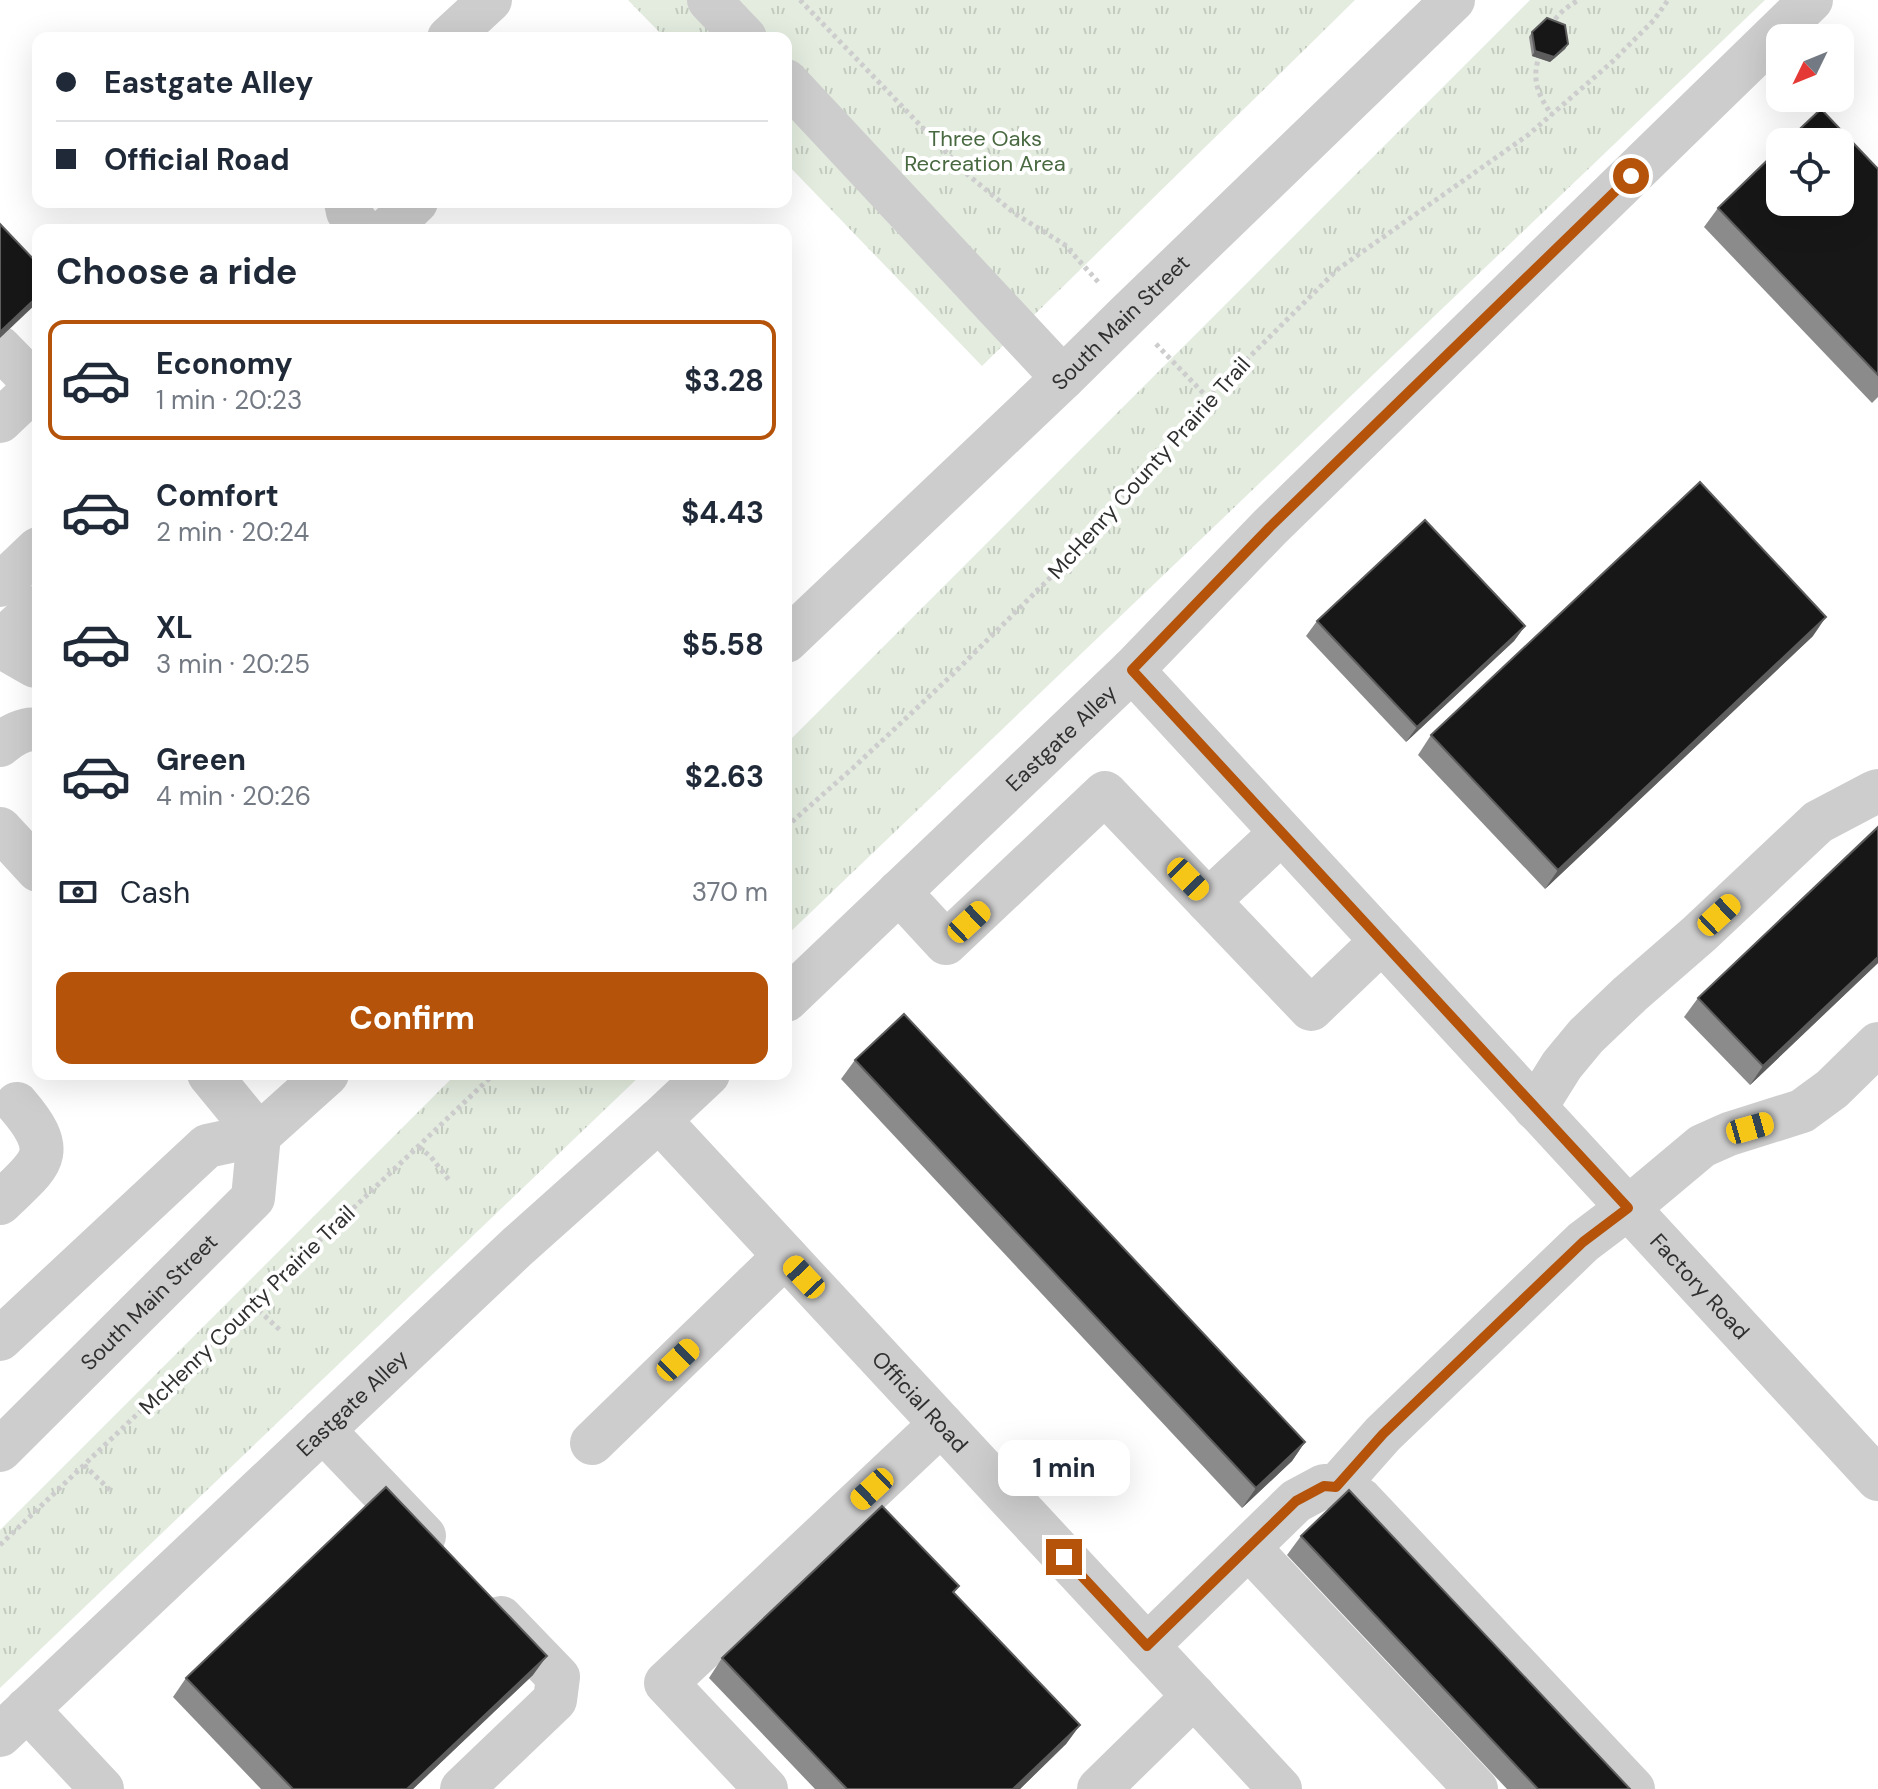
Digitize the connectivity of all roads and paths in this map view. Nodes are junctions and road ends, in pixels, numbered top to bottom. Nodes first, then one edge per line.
1 (490, 0) edge
2 (709, 0) edge
3 (800, 0) edge
4 (1453, 0) edge
5 (1579, 0) edge
6 (1668, 0) edge
7 (1811, 0) edge
8 (455, 32) edge
9 (739, 32) edge
10 (1549, 32) edge
11 (1544, 43) edge
12 (792, 87) edge
13 (1552, 115) junction
14 (410, 208) edge
15 (393, 224) edge
16 (1128, 314) junction
17 (0, 348) edge
18 (1063, 378) junction
19 (32, 381) edge
20 (32, 391) edge
21 (1208, 398) junction
22 (0, 421) edge
23 (32, 555) edge
24 (32, 582) edge
25 (0, 585) edge
26 (0, 611) edge
27 (32, 612) edge
28 (792, 635) edge
29 (0, 639) edge
30 (0, 646) edge
31 (32, 664) edge
32 (1132, 670) junction
33 (32, 729) edge
34 (0, 745) edge
35 (1878, 791) edge
36 (792, 822) edge
37 (0, 829) edge
38 (1281, 833) junction
39 (32, 864) edge
40 (899, 892) junction
41 (1208, 901) junction
42 (1382, 941) junction
43 (792, 994) edge
44 (1878, 1044) edge
45 (214, 1080) edge
46 (317, 1080) edge
47 (488, 1080) edge
48 (702, 1080) edge
49 (6, 1108) edge
50 (1535, 1108) junction
51 (659, 1120) junction
52 (259, 1135) junction
53 (419, 1147) junction
54 (449, 1180) dead end
55 (0, 1203) edge
56 (1628, 1208) junction
57 (785, 1256) junction
58 (253, 1305) junction
59 (281, 1331) dead end
60 (0, 1339) edge
61 (941, 1424) junction
62 (323, 1430) junction
63 (592, 1443) dead end
64 (0, 1450) edge
65 (84, 1465) junction
66 (1878, 1479) edge
67 (1336, 1487) junction
68 (112, 1492) dead end
69 (0, 1545) edge
70 (1249, 1548) junction
71 (1147, 1646) junction
72 (1194, 1696) junction
73 (14, 1722) edge
74 (102, 1789) edge
75 (462, 1789) edge
76 (766, 1789) edge
77 (1099, 1789) edge
78 (1280, 1789) edge
79 (1476, 1789) edge
80 (1633, 1789) edge

1 - 8 street
2 - 9 street
3 - 16 path
4 - 16 street, South Main Street
5 - 10 path
6 - 13 path, McHenry County Prairie Trail
7 - 32 street, Eastgate Alley
11 - 13 path
12 - 18 street
13 - 21 path, McHenry County Prairie Trail
14 - 15 street
16 - 18 street, South Main Street
16 - 21 path
17 - 19 street
18 - 28 street, South Main Street
20 - 22 street
21 - 36 path, McHenry County Prairie Trail
23 - 25 street
24 - 26 street
27 - 29 street
30 - 31 street
32 - 38 street, Factory Road
32 - 40 street, Eastgate Alley
33 - 34 street
35 - 50 street
37 - 39 street
38 - 41 street
38 - 42 street, Factory Road
40 - 41 street
40 - 43 street, Eastgate Alley
41 - 42 street
42 - 50 street, Factory Road
44 - 56 street
45 - 52 street
46 - 52 street
47 - 53 path, McHenry County Prairie Trail
48 - 51 street, Eastgate Alley
49 - 55 street
50 - 56 street, Factory Road
51 - 57 street, Official Road
51 - 62 street, Eastgate Alley
52 - 60 street
52 - 64 street, South Main Street
53 - 54 path
53 - 58 path, McHenry County Prairie Trail
56 - 66 street, Factory Road
56 - 67 street
57 - 61 street, Official Road
57 - 63 street
58 - 59 path
58 - 65 path, McHenry County Prairie Trail
61 - 71 street, Official Road
61 - 76 street
62 - 73 street, Eastgate Alley
62 - 75 street
65 - 68 path
65 - 69 path, McHenry County Prairie Trail
67 - 70 street
67 - 80 street
70 - 71 street
70 - 79 street
71 - 72 street, Official Road
72 - 77 street
72 - 78 street, Official Road
73 - 74 street

